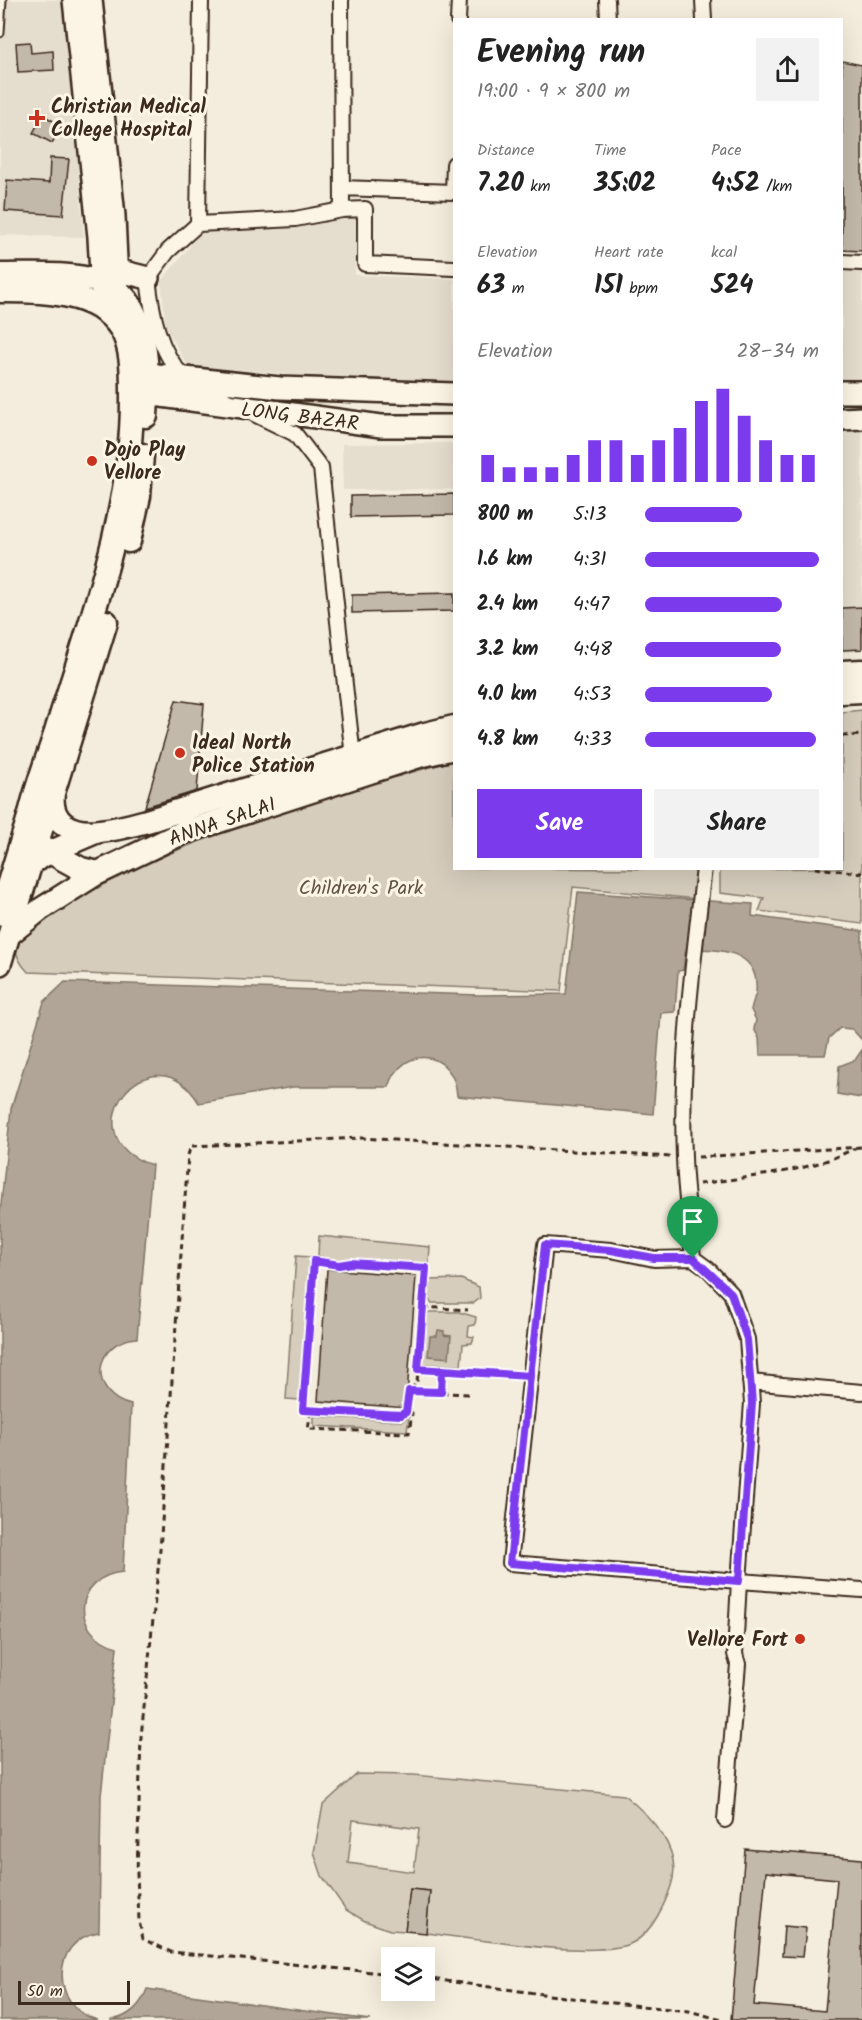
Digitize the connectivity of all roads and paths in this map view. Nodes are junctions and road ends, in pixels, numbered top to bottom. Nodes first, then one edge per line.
1 (2, 0) edge
2 (74, 0) edge
3 (91, 0) edge
4 (201, 0) edge
5 (341, 0) edge
6 (459, 0) edge
7 (608, 0) edge
8 (703, 0) edge
9 (458, 18) edge
10 (608, 18) edge
11 (704, 18) edge
12 (0, 33) edge
13 (342, 188) junction
14 (453, 192) edge
15 (342, 210) junction
16 (198, 224) junction
17 (843, 262) edge
18 (862, 263) edge
19 (453, 268) edge
20 (0, 275) edge
21 (109, 277) junction
22 (148, 278) junction
23 (0, 291) edge
24 (103, 311) junction
25 (120, 328) junction
26 (185, 379) junction
27 (148, 384) junction
28 (843, 392) edge
29 (862, 392) edge
30 (453, 394) edge
31 (242, 409) junction
32 (862, 418) edge
33 (843, 419) edge
34 (453, 426) edge
35 (843, 674) edge
36 (853, 689) edge
37 (453, 728) edge
38 (862, 735) edge
39 (843, 736) edge
40 (453, 748) edge
41 (353, 757) junction
42 (53, 793) junction
43 (32, 805) junction
44 (99, 831) junction
45 (41, 853) junction
46 (704, 870) edge
47 (834, 870) edge
48 (98, 873) junction
49 (862, 873) edge
50 (0, 913) edge
51 (10, 934) junction
52 (0, 964) edge
53 (857, 1147) junction
54 (862, 1147) edge
55 (684, 1158) junction
56 (687, 1185) junction
57 (693, 1258) junction
58 (423, 1306) junction
59 (468, 1310) dead end
60 (418, 1369) junction
61 (442, 1370) junction
62 (530, 1376) junction
63 (750, 1382) junction
64 (409, 1391) junction
65 (441, 1392) junction
66 (862, 1392) edge
67 (469, 1394) dead end
68 (311, 1411) junction
69 (406, 1412) junction
70 (739, 1581) junction
71 (862, 1590) edge
72 (725, 1820) dead end
73 (381, 1973) edge
74 (435, 1979) edge
75 (722, 2020) edge

1 - 12 lane
2 - 21 main road
3 - 21 main road
4 - 16 street
5 - 13 street
6 - 9 street
7 - 10 street
8 - 11 street
13 - 14 street
13 - 15 street
15 - 16 street
15 - 19 street
16 - 22 street
17 - 18 street
20 - 21 highway
21 - 22 main road
21 - 24 main road
21 - 25 main road
21 - 27 highway
22 - 26 street
23 - 24 highway
24 - 25 highway
25 - 43 highway
26 - 27 main road
26 - 30 main road
26 - 31 street
27 - 31 main road, LONG BAZAR
27 - 42 highway
28 - 29 main road
31 - 34 main road, LONG BAZAR
31 - 41 street
32 - 33 main road
35 - 36 highway
37 - 41 highway, ANNA SALAI
38 - 39 path
40 - 48 highway, ANNA SALAI
41 - 44 highway, ANNA SALAI
42 - 44 highway, ANNA SALAI
42 - 45 main road
43 - 45 highway
43 - 50 main road
44 - 45 main road
45 - 48 highway
45 - 50 main road
45 - 51 main road
46 - 55 street
47 - 49 path
48 - 51 main road
51 - 52 main road
53 - 54 path
53 - 55 path
53 - 56 path
55 - 56 street
55 - 73 path
56 - 57 street
57 - 62 street
57 - 63 street
58 - 59 path
58 - 60 path
58 - 68 path
60 - 61 path
60 - 64 path
61 - 62 path
61 - 65 path
62 - 70 street
63 - 66 street
63 - 70 street
64 - 65 path
64 - 69 path
65 - 67 path
68 - 69 path
68 - 69 path
70 - 71 street
70 - 72 street
74 - 75 path

